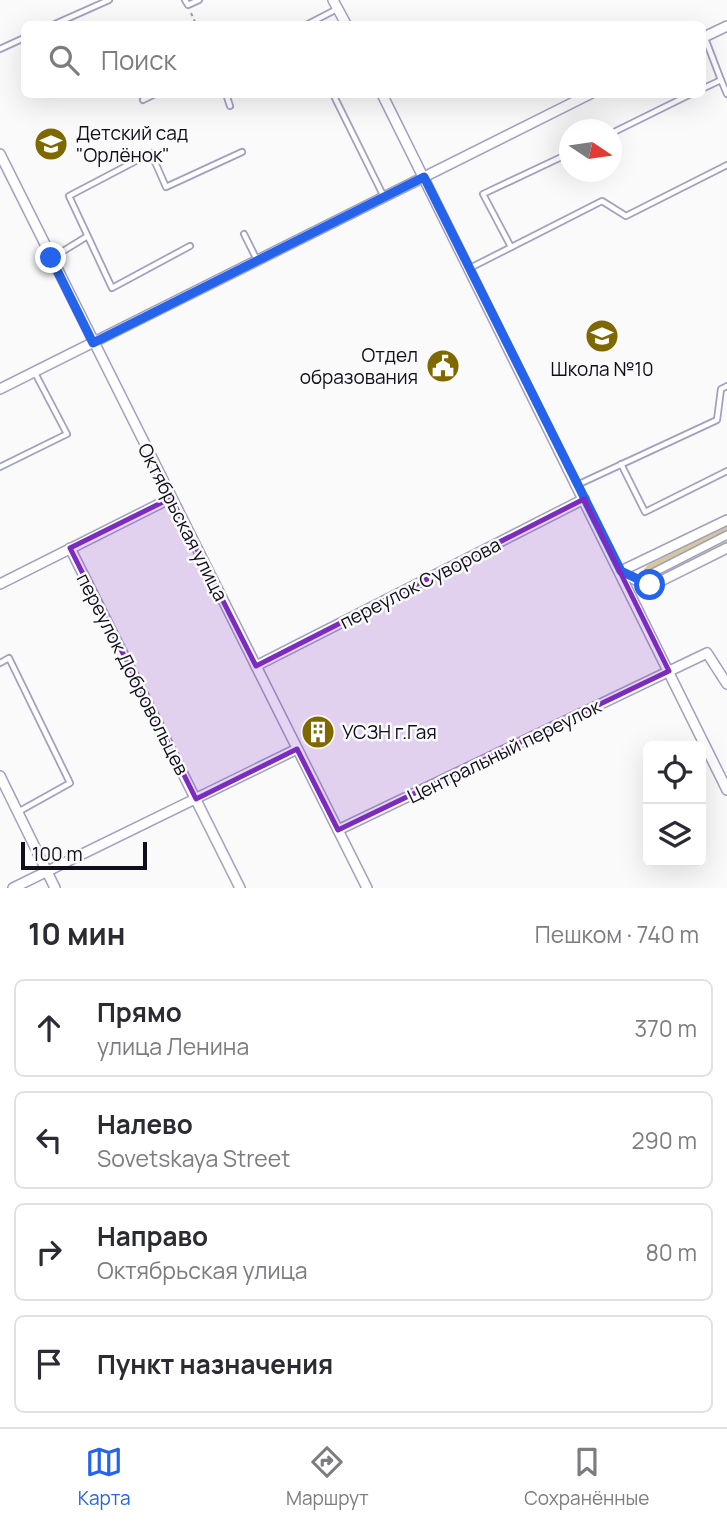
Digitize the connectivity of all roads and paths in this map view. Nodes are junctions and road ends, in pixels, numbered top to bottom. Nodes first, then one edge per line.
1 (109, 0) edge
2 (199, 0) edge
3 (186, 3) edge
4 (336, 4) edge
5 (62, 21) edge
6 (195, 21) edge
7 (312, 21) edge
8 (344, 21) edge
9 (727, 26) edge
10 (706, 37) edge
11 (21, 40) edge
12 (706, 43) edge
13 (0, 50) edge
14 (721, 80) junction
15 (706, 87) edge
16 (727, 94) edge
17 (147, 98) edge
18 (227, 98) edge
19 (335, 98) edge
20 (384, 98) edge
21 (582, 98) edge
22 (683, 98) edge
23 (143, 100) dead end
24 (230, 106) dead end
25 (622, 128) edge
26 (242, 152) dead end
27 (0, 154) edge
28 (559, 158) edge
29 (727, 165) edge
30 (424, 177) junction
31 (384, 198) junction
32 (244, 234) dead end
33 (86, 237) junction
34 (190, 246) dead end
35 (511, 247) junction
36 (51, 258) junction
37 (257, 261) junction
38 (469, 268) junction
39 (93, 343) junction
40 (35, 372) junction
41 (727, 386) edge
42 (0, 389) edge
43 (621, 464) junction
44 (0, 467) edge
45 (727, 471) edge
46 (577, 485) junction
47 (171, 498) junction
48 (584, 499) junction
49 (727, 520) edge
50 (727, 536) edge
51 (70, 548) junction
52 (727, 548) edge
53 (621, 571) junction
54 (637, 581) junction
55 (0, 584) edge
56 (0, 663) edge
57 (256, 666) junction
58 (669, 671) junction
59 (727, 684) edge
60 (297, 749) junction
61 (0, 776) edge
62 (727, 790) edge
63 (196, 799) junction
64 (18, 812) junction
65 (338, 831) junction
66 (47, 872) junction
67 (13, 888) edge
68 (55, 888) edge
69 (240, 888) edge
70 (367, 888) edge

1 - 5 lane
2 - 3 lane
3 - 6 path
4 - 7 lane
4 - 8 street
9 - 10 street
11 - 13 lane
12 - 14 lane
14 - 15 lane
14 - 16 lane
17 - 23 lane
18 - 24 lane
19 - 31 lane
20 - 30 street
21 - 30 street
22 - 25 lane
26 - 33 lane
27 - 36 street, Октябрьская улица
28 - 35 lane
29 - 35 lane
30 - 31 street
30 - 38 street
31 - 37 street
32 - 37 lane
33 - 34 lane
33 - 36 lane
35 - 38 lane
36 - 39 street, Октябрьская улица
37 - 39 street
38 - 46 street
39 - 40 street
39 - 47 street, Октябрьская улица
40 - 42 street
40 - 44 lane
41 - 43 lane
43 - 45 lane
43 - 46 lane
46 - 48 street
47 - 51 street
47 - 57 street, Октябрьская улица
48 - 53 street
48 - 57 street, переулок Суворова
49 - 53 street
50 - 54 street
51 - 55 street
51 - 63 street, переулок Добровольцев
52 - 54 street
53 - 54 street
53 - 58 street
56 - 64 lane
57 - 60 street, Октябрьская улица
58 - 59 street, Центральный переулок
58 - 62 street
58 - 65 street, Центральный переулок
60 - 63 street
60 - 65 street, Октябрьская улица
61 - 64 street
63 - 66 street
63 - 69 street, переулок Добровольцев
64 - 66 street
65 - 70 street, Октябрьская улица
66 - 67 street
66 - 68 street

